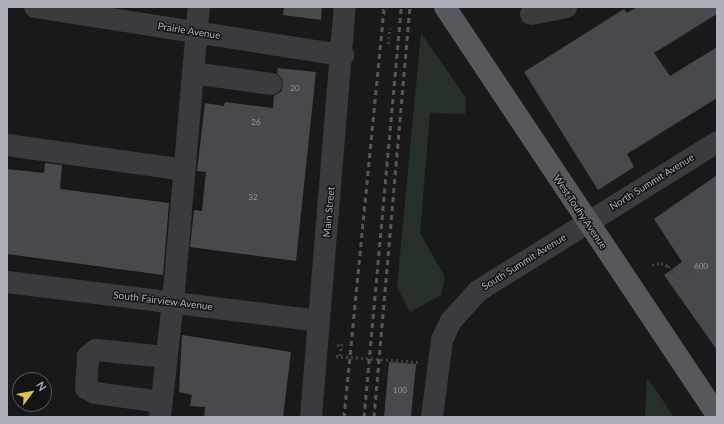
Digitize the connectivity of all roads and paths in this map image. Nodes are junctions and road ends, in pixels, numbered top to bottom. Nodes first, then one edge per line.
1 (35, 7) edge
2 (198, 7) edge
3 (345, 7) edge
4 (445, 7) edge
5 (462, 7) edge
6 (566, 7) edge
7 (531, 14) dead end
8 (390, 28) dead end
9 (460, 29) junction
10 (196, 32) junction
11 (388, 44) dead end
12 (343, 55) junction
13 (193, 73) junction
14 (271, 84) dead end
15 (717, 142) edge
16 (7, 145) edge
17 (184, 170) junction
18 (587, 222) junction
19 (652, 266) dead end
20 (688, 271) dead end
21 (7, 282) edge
22 (173, 302) junction
23 (319, 321) junction
24 (337, 346) dead end
25 (336, 356) dead end
26 (166, 357) junction
27 (340, 358) junction
28 (419, 362) dead end
29 (161, 409) edge
30 (717, 415) edge
31 (311, 417) edge
32 (432, 417) edge

1 - 10 street, Prairie Avenue
2 - 10 street
3 - 12 street, Main Street
4 - 9 main road, West Touhy Avenue
5 - 9 main road
6 - 7 street
8 - 11 path
9 - 18 main road, West Touhy Avenue
10 - 12 street, Prairie Avenue
10 - 13 street
12 - 23 street, Main Street
13 - 14 street
13 - 17 street
15 - 18 street, North Summit Avenue
16 - 17 street
17 - 22 street
18 - 30 main road, West Touhy Avenue
18 - 32 street, South Summit Avenue
19 - 20 path
21 - 22 street, South Fairview Avenue
22 - 23 street, South Fairview Avenue
22 - 26 street
23 - 31 street, Main Street
24 - 27 path
25 - 27 path
26 - 29 street
26 - 29 street
27 - 28 path

